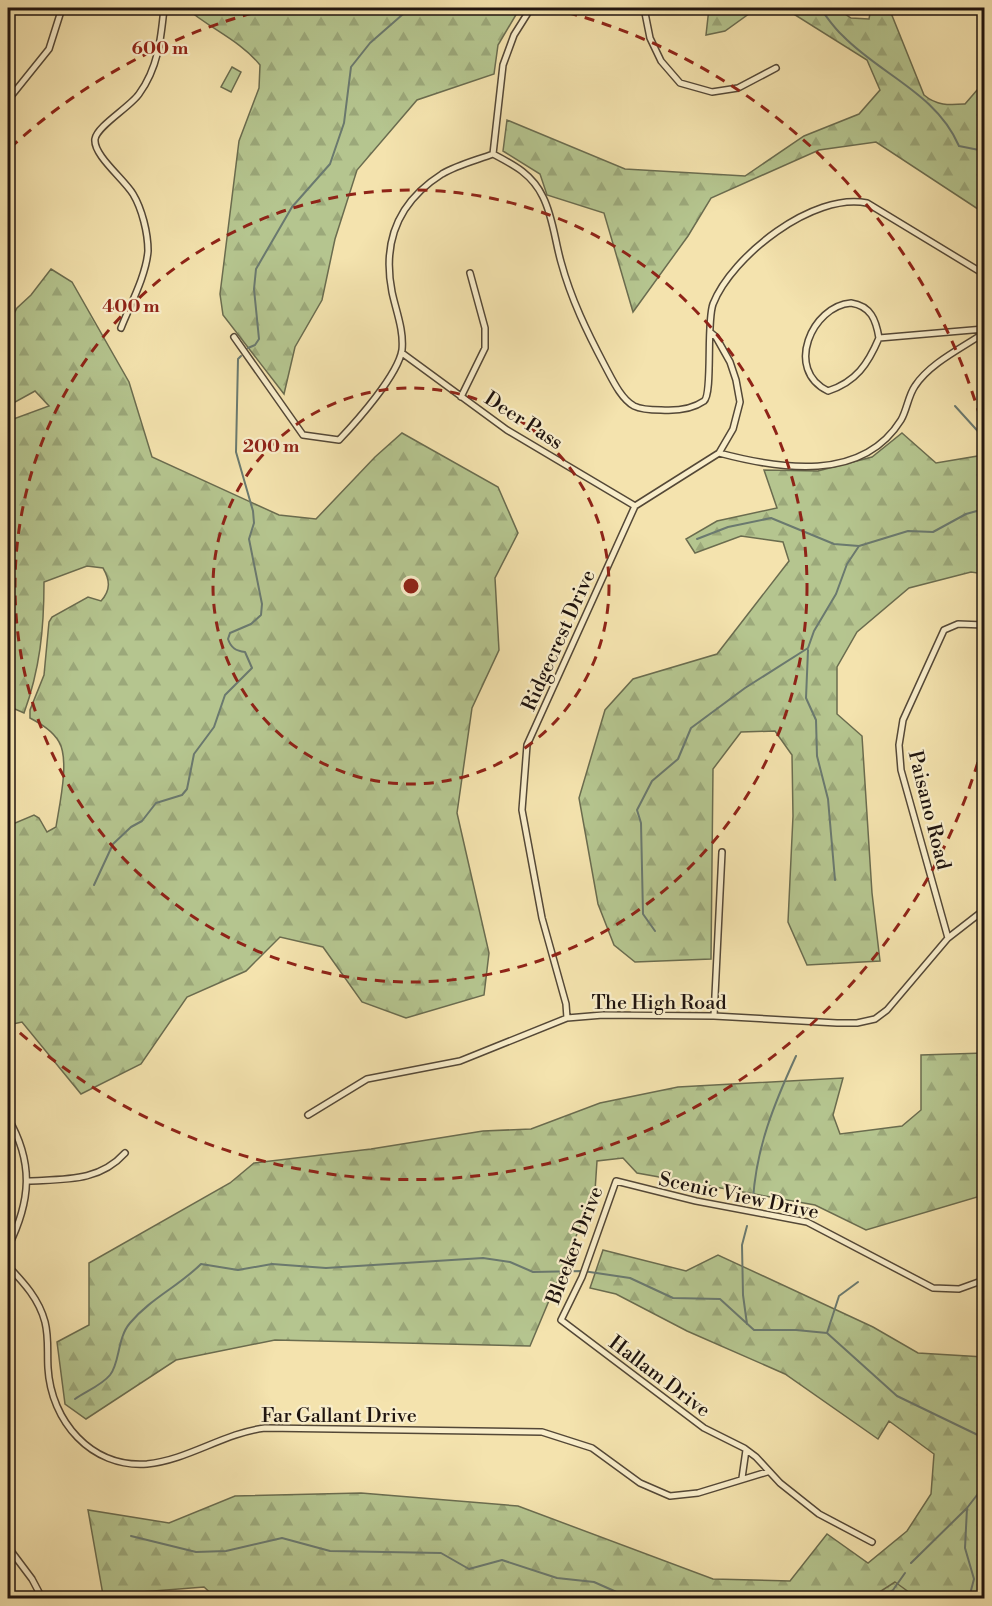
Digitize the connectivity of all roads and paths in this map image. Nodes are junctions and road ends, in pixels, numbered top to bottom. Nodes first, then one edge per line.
1 (62, 8) edge
2 (164, 8) edge
3 (531, 8) edge
4 (644, 8) edge
5 (776, 68) dead end
6 (8, 100) edge
7 (493, 154) junction
8 (470, 273) dead end
9 (984, 274) edge
10 (121, 328) dead end
11 (984, 331) edge
12 (710, 332) junction
13 (234, 337) dead end
14 (879, 338) junction
15 (402, 353) junction
16 (461, 397) junction
17 (719, 453) junction
18 (635, 506) junction
19 (984, 625) edge
20 (722, 852) dead end
21 (984, 910) edge
22 (948, 938) junction
23 (567, 1017) junction
24 (714, 1017) junction
25 (308, 1115) dead end
26 (8, 1118) edge
27 (125, 1153) dead end
28 (28, 1181) junction
29 (616, 1181) joint
30 (8, 1246) edge
31 (8, 1266) edge
32 (984, 1280) edge
33 (561, 1320) joint
34 (746, 1450) junction
35 (768, 1472) junction
36 (742, 1478) junction
37 (872, 1542) dead end
38 (8, 1547) edge
39 (42, 1599) edge

1 - 6 street
2 - 10 street
3 - 7 street
4 - 5 street
7 - 12 street
7 - 15 street
8 - 16 street
9 - 12 street
11 - 14 street
11 - 17 street
12 - 17 street
13 - 15 street
14 - 14 street
15 - 16 street, Deer Pass
16 - 18 street, Deer Pass
17 - 18 street
18 - 23 street, Ridgecrest Drive
19 - 22 street, Paisano Road
20 - 24 street
21 - 22 street, The High Road
22 - 24 street, The High Road
23 - 24 street, The High Road
23 - 25 street, The High Road
26 - 28 street
27 - 28 street
28 - 30 street
29 - 32 street, Scenic View Drive
29 - 33 street, Bleeker Drive
31 - 36 street, Far Gallant Drive
33 - 34 street, Hallam Drive
34 - 35 street, Hallam Drive
34 - 36 street
35 - 36 street
35 - 37 street, Hallam Drive
38 - 39 street

